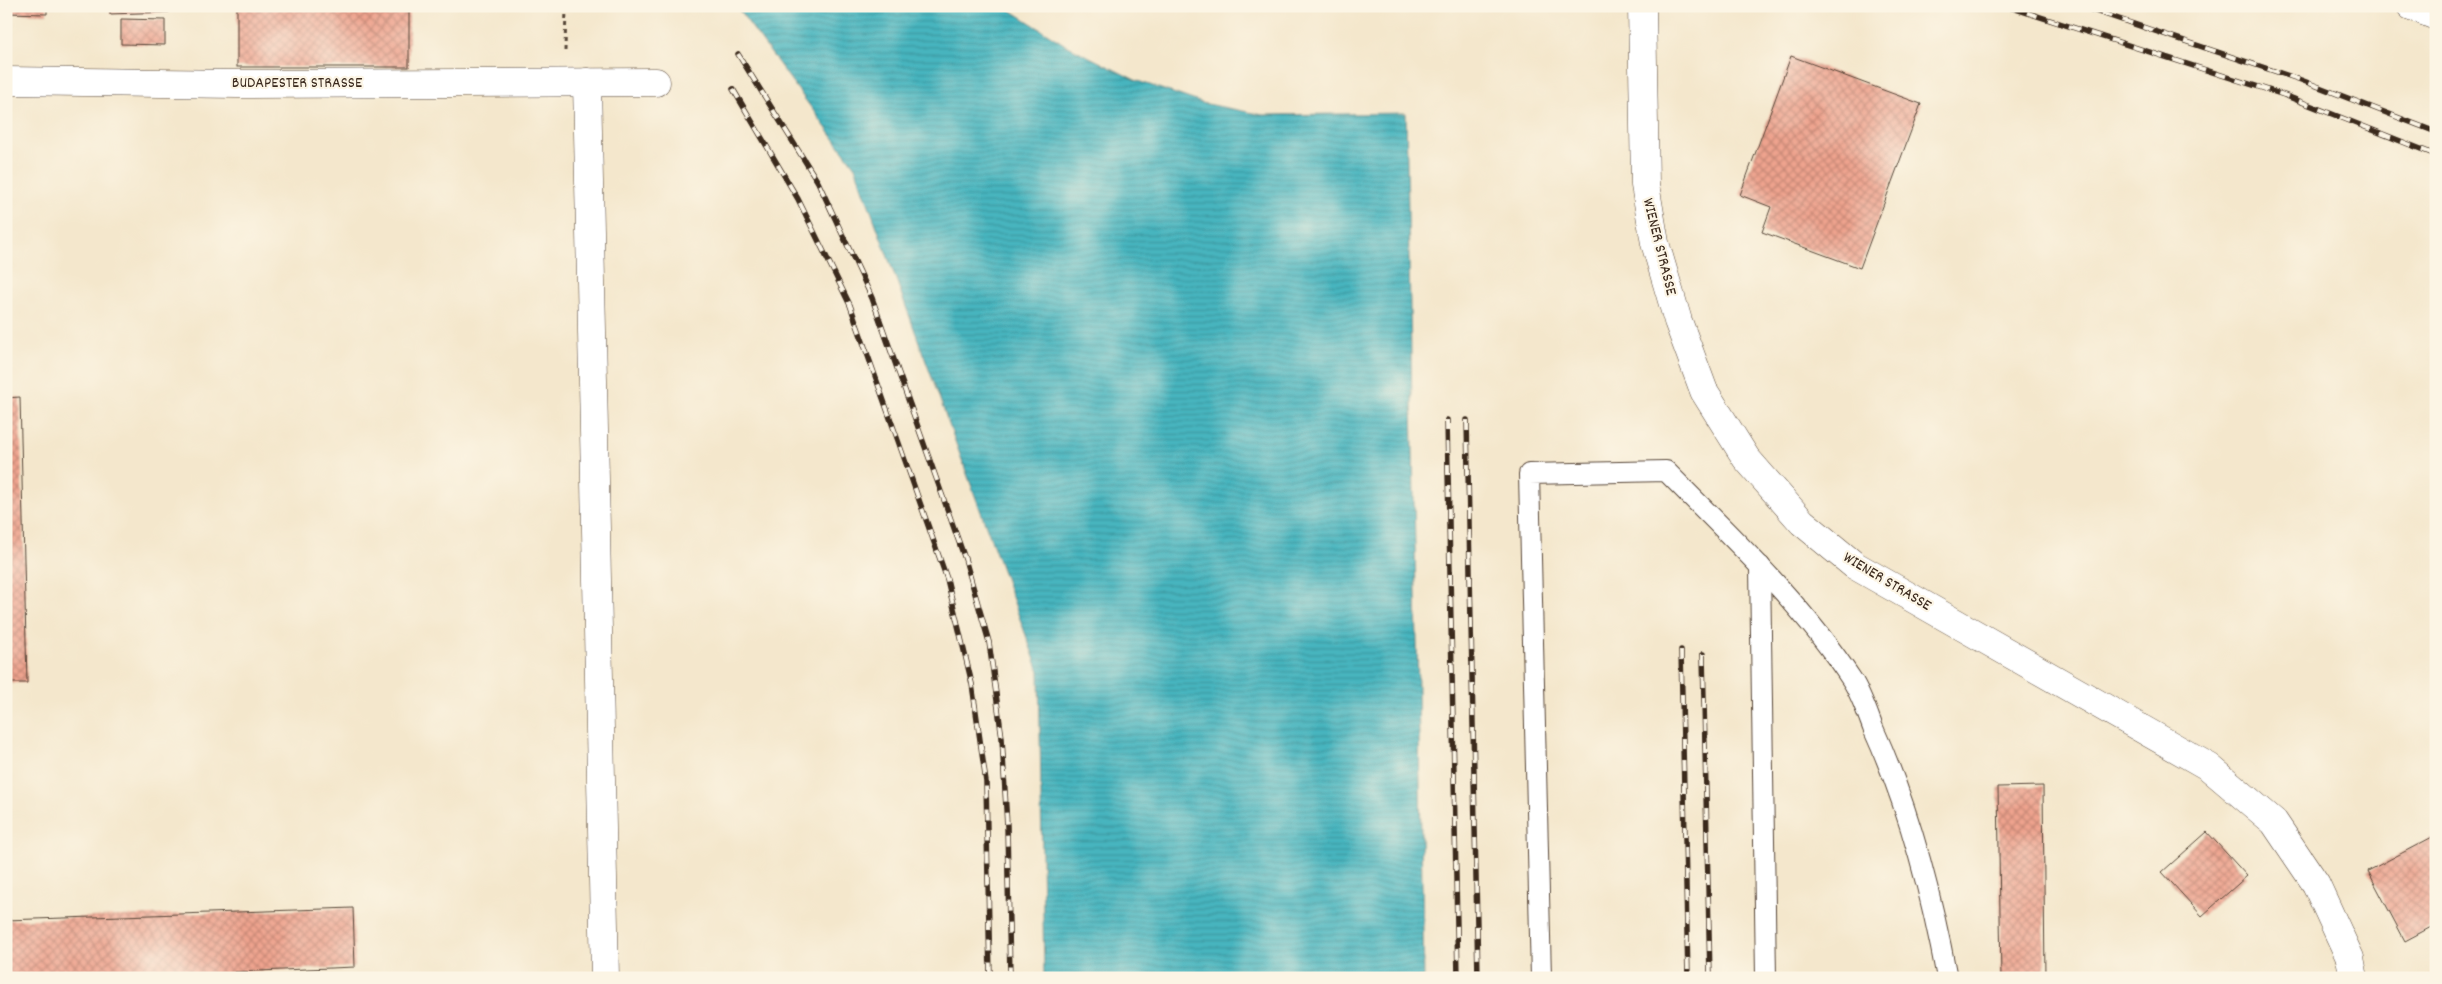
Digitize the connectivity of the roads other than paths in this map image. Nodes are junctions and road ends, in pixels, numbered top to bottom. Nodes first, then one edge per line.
1 (1642, 6) edge
2 (2410, 6) edge
3 (2436, 16) edge
4 (6, 81) edge
5 (576, 82) junction
6 (656, 82) dead end
7 (1760, 566) junction
8 (605, 978) edge
9 (1541, 978) edge
10 (1766, 978) edge
11 (1946, 978) edge
12 (2354, 978) edge

1 - 12 street, WIENER STRASSE
2 - 3 street
4 - 5 street, BUDAPESTER STRASSE
5 - 6 street, BUDAPESTER STRASSE
5 - 8 street
7 - 9 lane
7 - 10 lane
7 - 11 lane

